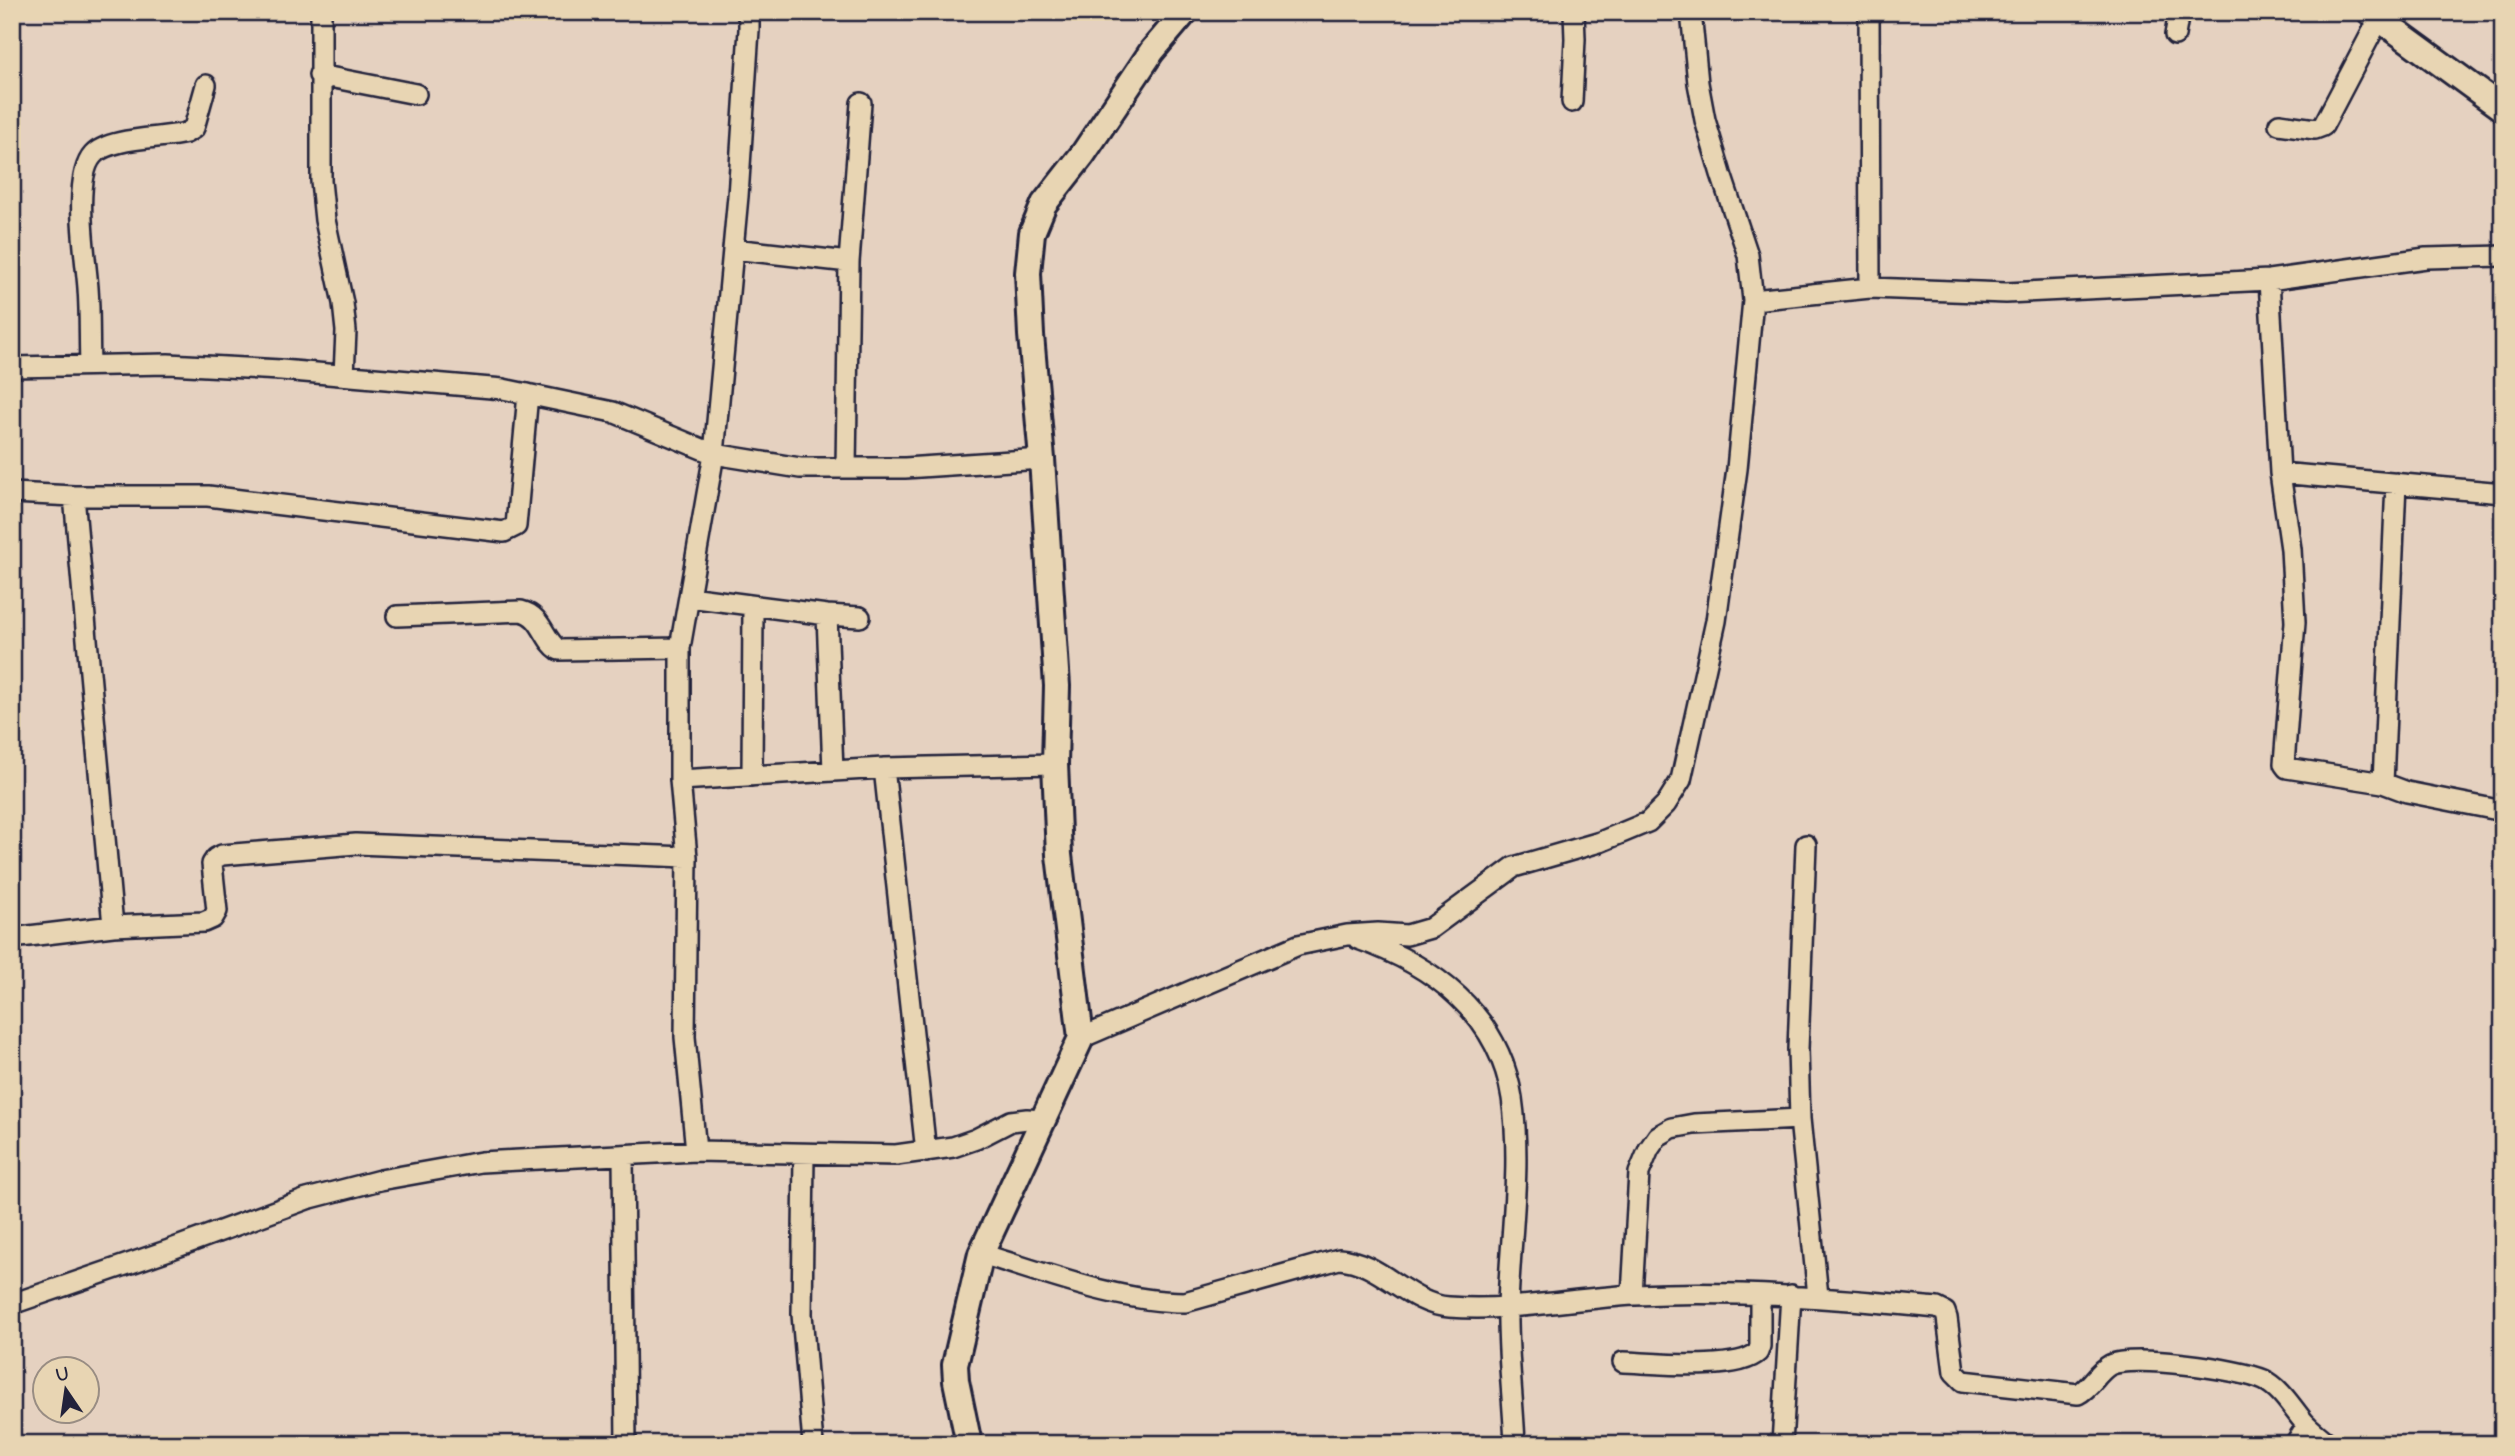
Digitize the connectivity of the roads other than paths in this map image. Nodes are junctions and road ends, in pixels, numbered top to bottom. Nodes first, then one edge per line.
1 (321, 12) edge
2 (746, 12) edge
3 (1185, 12) edge
4 (1574, 12) edge
5 (1691, 12) edge
6 (2179, 12) edge
7 (1873, 13) edge
8 (2375, 15) edge
9 (2175, 35) dead end
10 (319, 75) junction
11 (206, 85) dead end
12 (416, 94) dead end
13 (1572, 102) dead end
14 (861, 103) dead end
15 (2503, 109) edge
16 (2278, 124) dead end
17 (733, 249) junction
18 (2503, 256) edge
19 (849, 262) junction
20 (2269, 280) junction
21 (1870, 288) junction
22 (1753, 300) junction
23 (90, 364) junction
24 (12, 367) edge
25 (344, 375) junction
26 (528, 394) junction
27 (714, 454) junction
28 (1042, 459) junction
29 (846, 468) junction
30 (2280, 473) junction
31 (2396, 483) junction
32 (12, 493) edge
33 (2503, 493) edge
34 (74, 496) junction
35 (689, 597) junction
36 (753, 606) junction
37 (827, 615) junction
38 (397, 616) dead end
39 (860, 617) dead end
40 (680, 648) junction
41 (1055, 764) junction
42 (884, 768) junction
43 (833, 771) junction
44 (752, 776) junction
45 (680, 780) junction
46 (2383, 783) junction
47 (2503, 811) edge
48 (1805, 845) dead end
49 (687, 858) junction
50 (113, 926) junction
51 (1347, 935) junction
52 (12, 939) edge
53 (1080, 1038) junction
54 (1800, 1119) junction
55 (1043, 1120) junction
56 (696, 1151) junction
57 (926, 1152) junction
58 (804, 1155) junction
59 (623, 1157) junction
60 (981, 1254) junction
61 (1632, 1295) junction
62 (1760, 1295) junction
63 (1791, 1295) junction
64 (1818, 1296) junction
65 (12, 1304) edge
66 (1508, 1308) junction
67 (1623, 1362) dead end
68 (2307, 1425) junction
69 (626, 1444) edge
70 (813, 1444) edge
71 (969, 1444) edge
72 (1515, 1444) edge
73 (1782, 1444) edge
74 (2295, 1444) edge
75 (2329, 1444) edge

1 - 10 street
2 - 17 street
3 - 28 street
4 - 13 street
5 - 22 street
6 - 9 street
7 - 21 street
8 - 15 street
8 - 16 street
10 - 12 street
10 - 25 street
11 - 23 street
14 - 19 street
17 - 19 street
17 - 27 street
18 - 20 street
19 - 29 street
20 - 21 street
20 - 30 street
21 - 22 street
22 - 51 street
23 - 24 street
23 - 25 street
25 - 26 street
26 - 27 street
26 - 34 street
27 - 29 street
27 - 35 street
28 - 29 street
28 - 41 street
30 - 31 street
30 - 46 street
31 - 33 street
31 - 46 street
32 - 34 street
34 - 50 street
35 - 36 street
35 - 40 street
36 - 37 street
36 - 44 street
37 - 39 street
37 - 43 street
38 - 40 street
40 - 45 street
41 - 42 street
41 - 53 street
42 - 43 street
42 - 57 street
43 - 44 street
44 - 45 street
45 - 49 street
46 - 47 street
48 - 54 street
49 - 50 street
49 - 56 street
50 - 52 street
51 - 53 street
51 - 66 street
53 - 55 street
54 - 61 street
54 - 64 street
55 - 57 street
55 - 60 street
56 - 58 street
56 - 59 street
57 - 58 street
58 - 70 street
59 - 65 street
59 - 69 street
60 - 66 street
60 - 71 street
61 - 62 street
61 - 66 street
62 - 63 street
62 - 67 street
63 - 64 street
63 - 73 street
64 - 68 street
66 - 72 street
68 - 74 street
68 - 75 street

